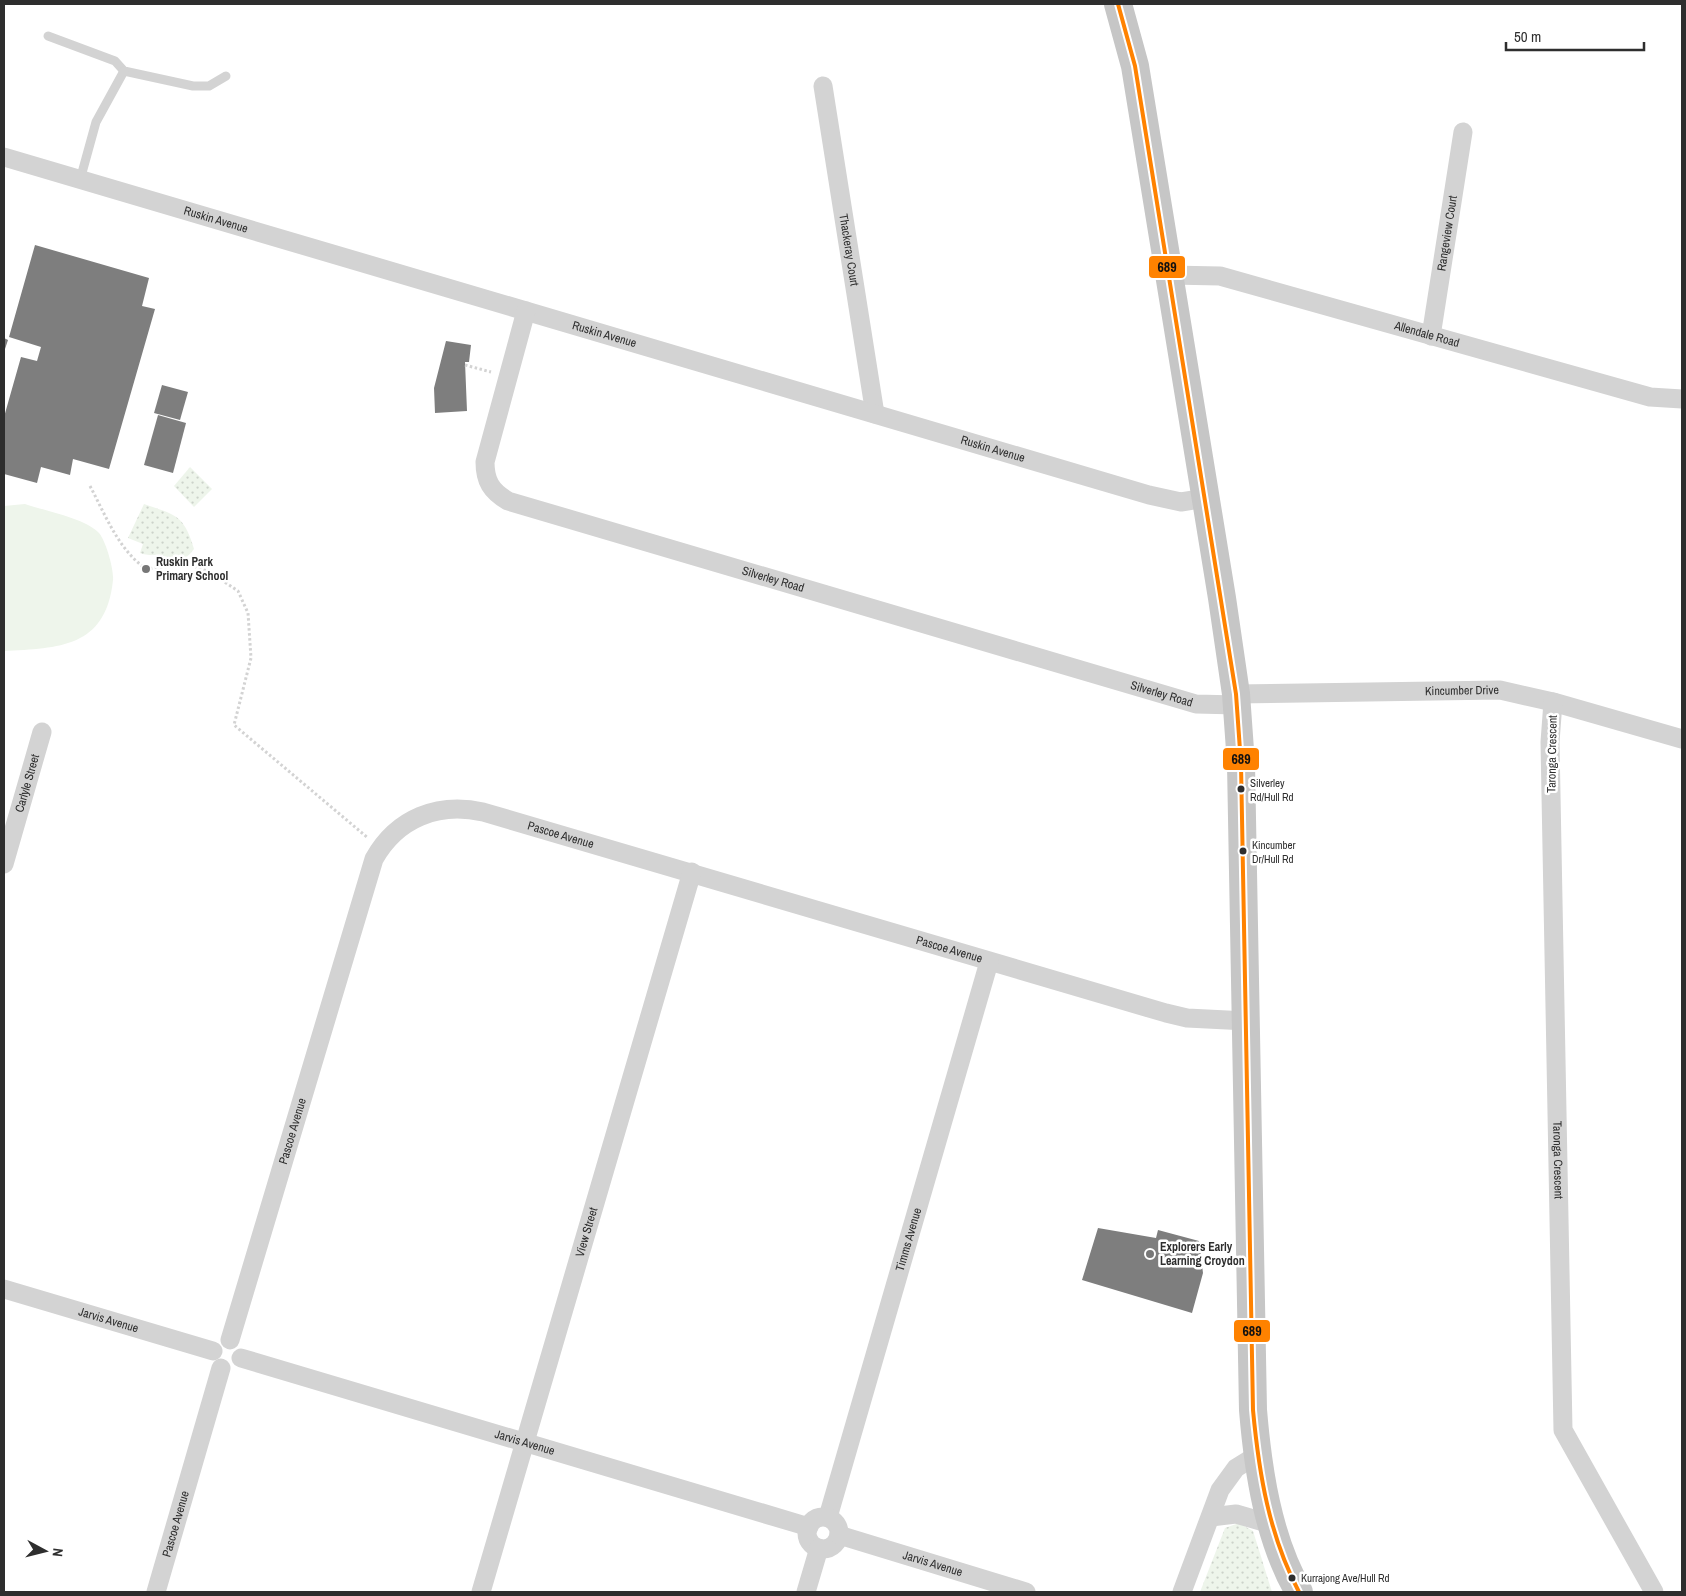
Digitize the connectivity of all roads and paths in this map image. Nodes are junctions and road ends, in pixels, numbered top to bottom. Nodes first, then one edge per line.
1 (1118, 4) edge
2 (48, 36) dead end
3 (124, 71) junction
4 (226, 76) dead end
5 (823, 86) dead end
6 (1463, 132) dead end
7 (4, 157) edge
8 (80, 180) junction
9 (1170, 275) junction
10 (526, 311) junction
11 (1431, 336) junction
12 (465, 365) dead end
13 (491, 372) dead end
14 (1682, 398) edge
15 (875, 414) junction
16 (90, 486) dead end
17 (1206, 498) junction
18 (1237, 700) junction
19 (1553, 702) junction
20 (42, 732) dead end
21 (1682, 739) edge
22 (380, 848) junction
23 (4, 864) edge
24 (692, 872) junction
25 (989, 962) junction
26 (1247, 1021) junction
27 (4, 1289) edge
28 (230, 1340) junction
29 (241, 1358) junction
30 (217, 1360) junction
31 (526, 1441) junction
32 (1257, 1456) junction
33 (1212, 1516) junction
34 (828, 1517) junction
35 (1271, 1524) junction
36 (809, 1527) junction
37 (839, 1535) junction
38 (819, 1548) junction
39 (156, 1592) edge
40 (481, 1592) edge
41 (806, 1592) edge
42 (1026, 1592) edge
43 (1182, 1592) edge
44 (1298, 1592) edge
45 (1654, 1592) edge

1 - 9 main road
2 - 3 lane
3 - 4 lane
3 - 8 lane
5 - 15 street, Thackeray Court
6 - 11 street, Rangeview Court
7 - 8 street, Ruskin Avenue
8 - 10 street, Ruskin Avenue
9 - 11 street, Allendale Road
9 - 17 main road
10 - 15 street, Ruskin Avenue
10 - 18 street, Silverley Road
11 - 14 street, Allendale Road
12 - 13 path
15 - 17 street, Ruskin Avenue
16 - 22 path
17 - 18 main road
18 - 19 street, Kincumber Drive
18 - 26 main road
19 - 21 street, Kincumber Drive
19 - 45 street, Taronga Crescent
20 - 23 street, Carlyle Street
22 - 24 street, Pascoe Avenue
22 - 28 street, Pascoe Avenue
24 - 25 street, Pascoe Avenue
24 - 31 street, View Street
25 - 26 street, Pascoe Avenue
25 - 34 street, Timms Avenue
26 - 32 main road
27 - 30 street, Jarvis Avenue
28 - 29 street
28 - 30 street
29 - 30 street
29 - 31 street, Jarvis Avenue
30 - 39 street, Pascoe Avenue
31 - 36 street, Jarvis Avenue
31 - 40 street, View Street
32 - 33 street
32 - 35 main road
33 - 35 street
33 - 43 street
34 - 36 street
34 - 37 street
35 - 44 main road
36 - 38 street
37 - 38 street
37 - 42 street, Jarvis Avenue
38 - 41 street

